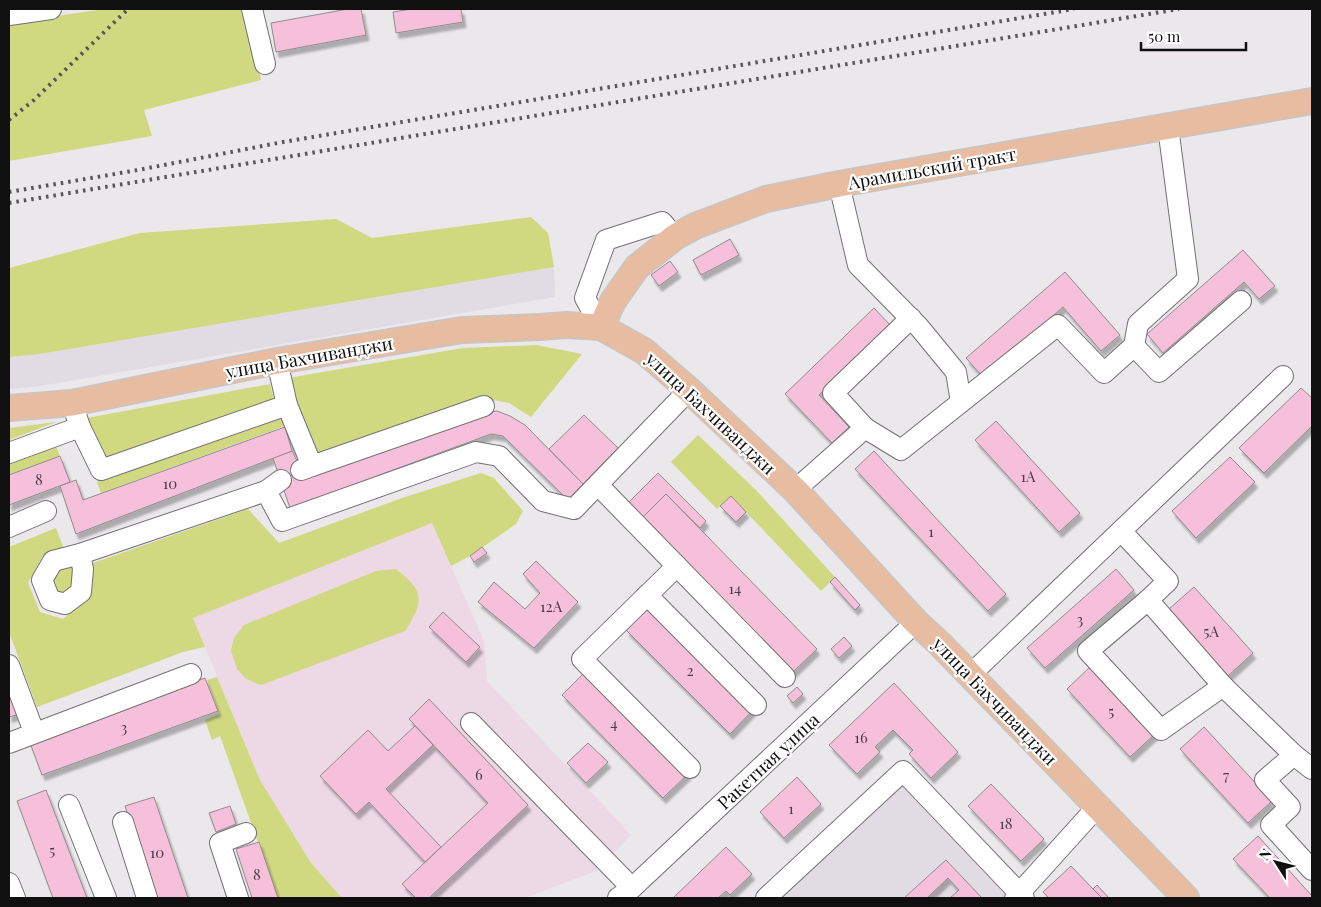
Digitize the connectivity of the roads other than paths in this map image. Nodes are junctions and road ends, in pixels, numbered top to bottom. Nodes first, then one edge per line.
1 (51, 9) edge
2 (252, 9) edge
3 (9, 15) edge
4 (265, 64) dead end
5 (1312, 101) edge
6 (1168, 127) junction
7 (839, 184) junction
8 (690, 235) junction
9 (1240, 302) dead end
10 (911, 318) junction
11 (601, 326) junction
12 (1134, 346) junction
13 (277, 362) junction
14 (1283, 376) dead end
15 (690, 390) junction
16 (961, 402) junction
17 (72, 403) junction
18 (287, 404) junction
19 (484, 406) dead end
20 (9, 408) edge
21 (80, 427) junction
22 (865, 428) junction
23 (9, 453) edge
24 (598, 485) junction
25 (794, 490) junction
26 (46, 512) dead end
27 (9, 526) edge
28 (1121, 531) junction
29 (80, 554) dead end
30 (677, 566) junction
31 (647, 595) junction
32 (1148, 600) junction
33 (916, 622) junction
34 (9, 665) edge
35 (191, 674) dead end
36 (970, 674) junction
37 (785, 677) dead end
38 (1222, 686) junction
39 (756, 705) dead end
40 (471, 723) dead end
41 (34, 732) junction
42 (9, 743) edge
43 (1294, 754) junction
44 (690, 768) dead end
45 (1312, 769) edge
46 (70, 805) dead end
47 (1097, 807) junction
48 (123, 822) dead end
49 (246, 833) dead end
50 (1312, 870) edge
51 (9, 883) edge
52 (625, 893) edge
53 (1020, 897) edge
54 (14, 898) edge
55 (106, 898) edge
56 (147, 898) edge
57 (238, 898) edge
58 (766, 898) edge
59 (1185, 898) edge

1 - 3 street
2 - 4 street
5 - 6 main road, Арамильский тракт
6 - 7 main road, Арамильский тракт
6 - 12 street
7 - 8 main road, Арамильский тракт
7 - 10 street
8 - 11 main road, Арамильский тракт
8 - 11 street
9 - 12 street
10 - 16 street
10 - 22 street
11 - 13 main road, улица Бахчиванджи
11 - 15 main road, улица Бахчиванджи
12 - 16 street
13 - 17 main road, улица Бахчиванджи
13 - 18 street
14 - 28 street
15 - 24 street
15 - 25 main road, улица Бахчиванджи
16 - 22 street
17 - 20 main road, улица Бахчиванджи
17 - 21 street
18 - 19 street
18 - 21 street
21 - 23 street
22 - 25 street
24 - 29 street
24 - 30 street
25 - 33 main road, улица Бахчиванджи
26 - 27 street
28 - 32 street
28 - 36 street
30 - 31 street
30 - 37 street
31 - 39 street
31 - 44 street
32 - 38 street
32 - 38 street
33 - 36 main road, улица Бахчиванджи
33 - 52 street, Ракетная улица
34 - 41 street
35 - 41 street
36 - 47 main road, улица Бахчиванджи
38 - 43 street
40 - 52 street
41 - 42 street
43 - 45 street
43 - 50 street
46 - 55 street
47 - 53 street
47 - 59 main road, улица Бахчиванджи
48 - 56 street
49 - 57 street
51 - 54 street
53 - 58 street

